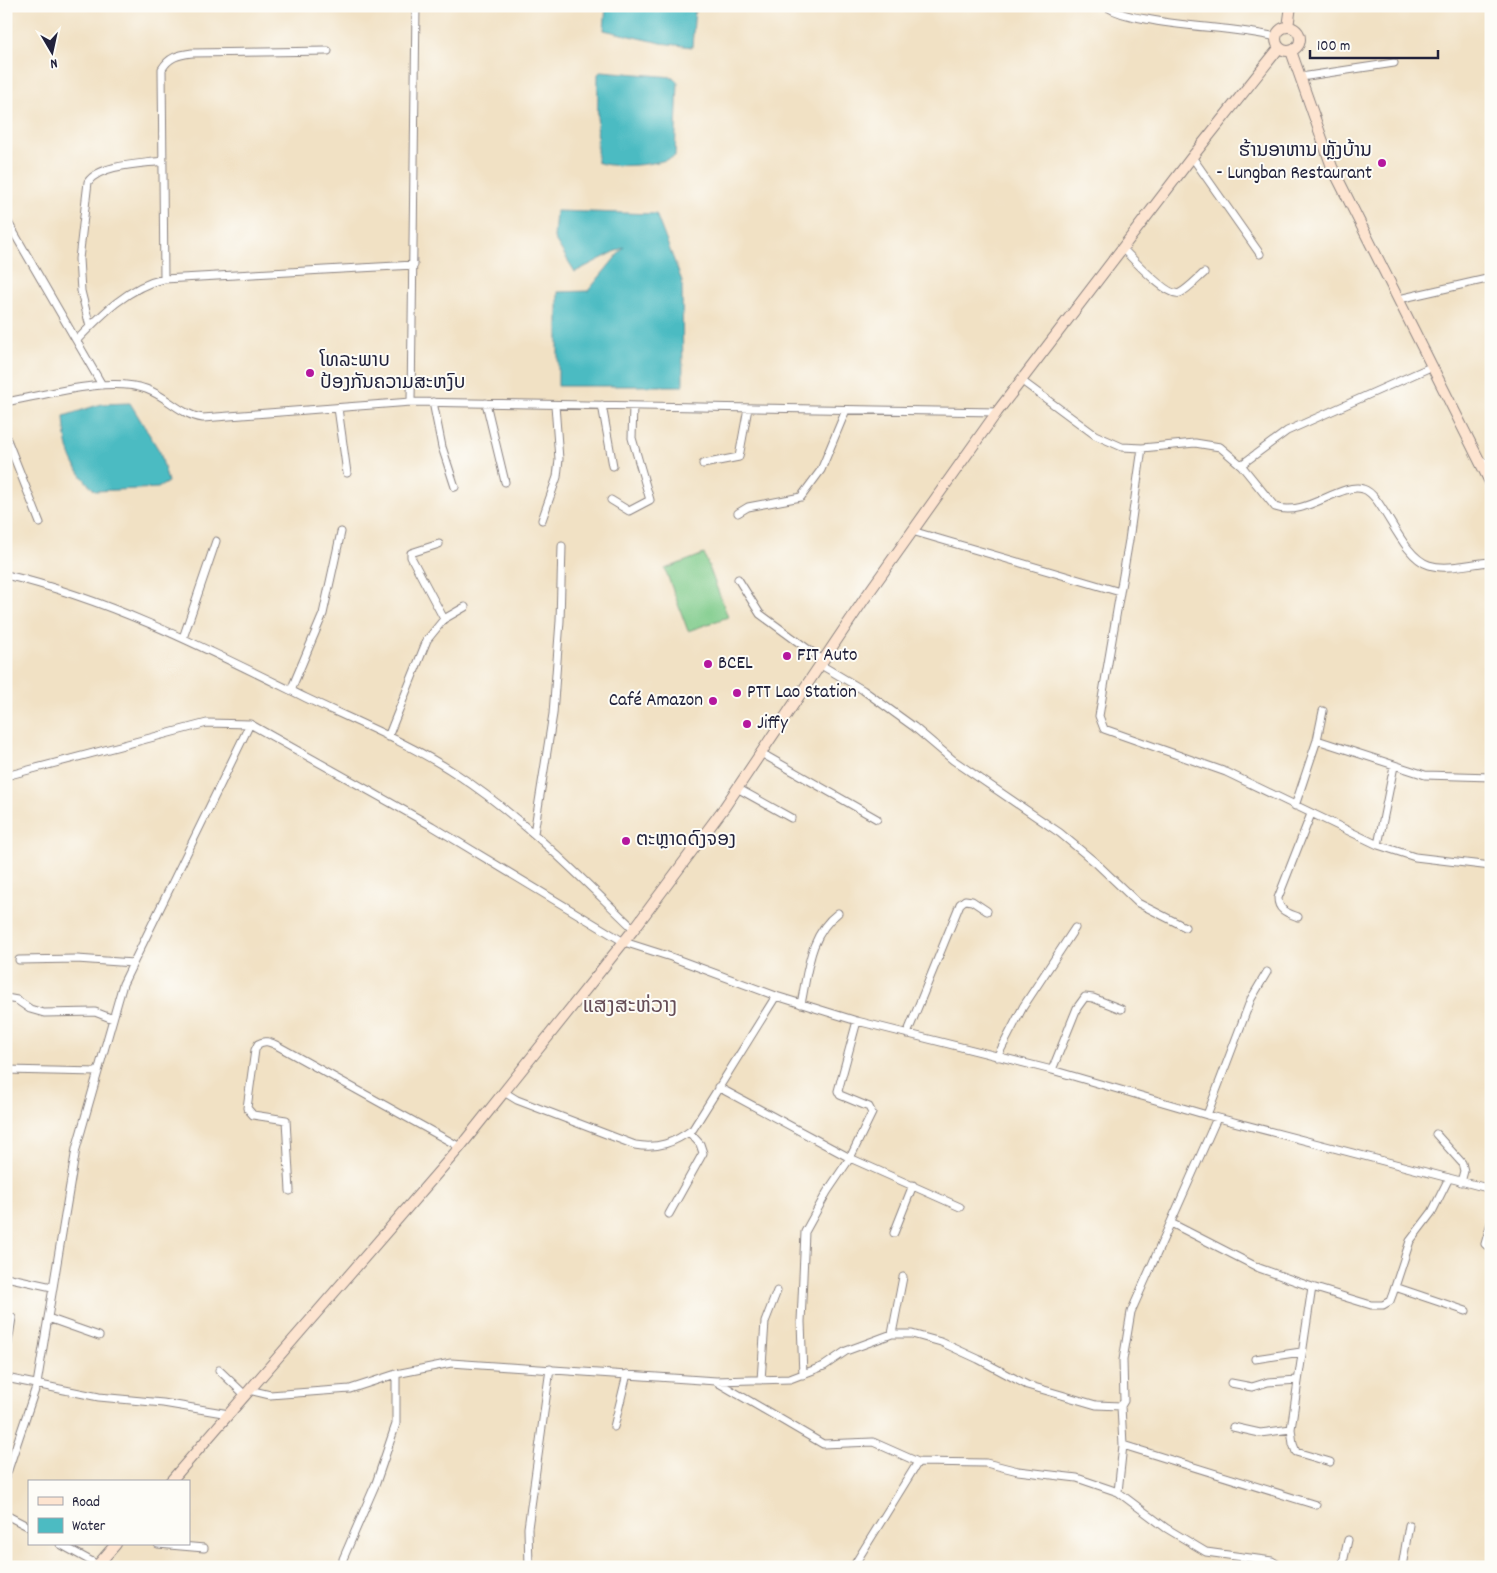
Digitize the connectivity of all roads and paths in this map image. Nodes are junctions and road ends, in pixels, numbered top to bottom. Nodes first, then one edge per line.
1 (416, 6) edge
2 (1106, 6) edge
3 (1290, 6) edge
4 (1288, 27) junction
5 (1276, 37) junction
6 (1279, 48) junction
7 (328, 51) dead end
8 (1291, 51) junction
9 (1394, 62) dead end
10 (1301, 77) junction
11 (1192, 158) junction
12 (163, 161) junction
13 (6, 220) edge
14 (1123, 249) junction
15 (1260, 254) dead end
16 (414, 265) junction
17 (1204, 273) dead end
18 (1491, 278) edge
19 (164, 279) junction
20 (1399, 299) junction
21 (90, 327) junction
22 (77, 340) junction
23 (1433, 366) junction
24 (1022, 381) junction
25 (102, 385) junction
26 (6, 402) edge
27 (410, 402) junction
28 (433, 402) junction
29 (486, 403) junction
30 (556, 405) junction
31 (602, 405) junction
32 (633, 406) junction
33 (338, 408) junction
34 (748, 408) junction
35 (846, 410) junction
36 (997, 412) junction
37 (6, 438) edge
38 (1142, 448) junction
39 (1491, 461) edge
40 (703, 464) dead end
41 (1480, 464) junction
42 (1241, 465) junction
43 (614, 466) dead end
44 (347, 473) dead end
45 (505, 482) dead end
46 (1491, 484) edge
47 (455, 487) dead end
48 (611, 500) dead end
49 (738, 513) dead end
50 (542, 520) dead end
51 (40, 523) dead end
52 (912, 531) junction
53 (341, 532) dead end
54 (216, 541) dead end
55 (439, 544) dead end
56 (562, 546) dead end
57 (1491, 562) edge
58 (6, 576) edge
59 (738, 579) dead end
60 (1120, 592) junction
61 (465, 607) dead end
62 (444, 619) junction
63 (183, 638) junction
64 (822, 662) junction
65 (290, 690) junction
66 (1323, 711) dead end
67 (250, 724) junction
68 (388, 737) junction
69 (1317, 740) junction
70 (761, 753) junction
71 (1394, 766) junction
72 (6, 776) edge
73 (1491, 778) edge
74 (737, 788) junction
75 (1295, 806) junction
76 (1312, 814) junction
77 (791, 818) dead end
78 (878, 819) dead end
79 (534, 833) junction
80 (1378, 845) junction
81 (1491, 866) edge
82 (987, 911) dead end
83 (838, 913) dead end
84 (1298, 918) dead end
85 (1185, 927) dead end
86 (1075, 928) dead end
87 (634, 929) junction
88 (624, 942) junction
89 (19, 960) dead end
90 (133, 963) junction
91 (1267, 972) dead end
92 (776, 996) junction
93 (6, 998) edge
94 (801, 1004) junction
95 (1121, 1008) dead end
96 (113, 1019) junction
97 (857, 1022) junction
98 (907, 1034) junction
99 (997, 1057) junction
100 (6, 1070) edge
101 (1052, 1070) junction
102 (98, 1072) junction
103 (718, 1087) junction
104 (504, 1092) junction
105 (1207, 1115) junction
106 (1217, 1118) junction
107 (689, 1132) junction
108 (1436, 1134) dead end
109 (460, 1147) junction
110 (850, 1158) junction
111 (1449, 1178) junction
112 (1461, 1182) junction
113 (913, 1185) junction
114 (1491, 1189) edge
115 (290, 1192) dead end
116 (960, 1207) dead end
117 (669, 1214) dead end
118 (1171, 1223) junction
119 (1491, 1223) edge
120 (894, 1233) dead end
121 (1491, 1249) edge
122 (6, 1277) edge
123 (903, 1277) dead end
124 (52, 1287) junction
125 (1312, 1287) junction
126 (1395, 1287) junction
127 (777, 1291) dead end
128 (1466, 1311) dead end
129 (12, 1318) dead end
130 (48, 1318) junction
131 (892, 1334) junction
132 (99, 1336) dead end
133 (1301, 1352) junction
134 (6, 1355) edge
135 (1255, 1359) dead end
136 (550, 1369) junction
137 (219, 1370) dead end
138 (396, 1374) junction
139 (627, 1374) junction
140 (803, 1375) junction
141 (6, 1378) edge
142 (761, 1380) junction
143 (1298, 1380) junction
144 (716, 1381) junction
145 (1231, 1383) dead end
146 (37, 1384) junction
147 (247, 1392) junction
148 (1121, 1406) junction
149 (229, 1414) junction
150 (614, 1427) dead end
151 (1233, 1427) dead end
152 (1291, 1429) junction
153 (1123, 1445) junction
154 (918, 1462) junction
155 (1330, 1462) dead end
156 (6, 1476) edge
157 (172, 1480) edge
158 (1118, 1492) junction
159 (1316, 1504) dead end
160 (6, 1515) edge
161 (1409, 1525) dead end
162 (28, 1526) edge
163 (1348, 1540) dead end
164 (63, 1546) edge
165 (114, 1546) edge
166 (181, 1546) edge
167 (204, 1548) dead end
168 (97, 1566) edge
169 (343, 1567) edge
170 (529, 1567) edge
171 (854, 1567) edge
172 (1282, 1567) edge
173 (1342, 1567) edge
174 (1402, 1567) edge

1 - 16 street
2 - 5 street
3 - 4 street
4 - 5 street
4 - 8 street
5 - 6 street
6 - 8 street
6 - 11 street
7 - 12 street
8 - 10 street
9 - 10 street
10 - 20 street
11 - 14 street
11 - 15 street
12 - 19 street
12 - 21 street
13 - 22 street
14 - 17 street
14 - 24 street
16 - 19 street
16 - 27 street
18 - 20 street
19 - 21 street
20 - 23 street
21 - 22 street
22 - 25 street
23 - 41 street
23 - 42 street
24 - 36 street
24 - 38 street
25 - 26 street
25 - 33 street
27 - 28 street
27 - 33 street
28 - 29 street
28 - 47 street
29 - 30 street
29 - 45 street
30 - 31 street
30 - 50 street
31 - 32 street
31 - 43 street
32 - 34 street
32 - 48 street
33 - 44 street
34 - 35 street
34 - 40 street
35 - 36 street
35 - 49 street
36 - 52 street
37 - 51 street
38 - 42 street
38 - 60 street
39 - 41 street
41 - 46 street
42 - 57 street
52 - 60 street
52 - 64 street
53 - 65 street
54 - 63 street
55 - 62 street
56 - 79 street
58 - 63 street
59 - 64 street
60 - 75 street
61 - 62 street
62 - 68 street
63 - 65 street
64 - 70 street
64 - 85 street
65 - 68 street
66 - 69 street
67 - 72 street
67 - 88 street
67 - 90 street
68 - 79 street
69 - 71 street
69 - 75 street
70 - 74 street
70 - 78 street
71 - 73 street
71 - 80 street
74 - 77 street
74 - 87 street
75 - 76 street
76 - 80 street
76 - 84 street
79 - 87 street
80 - 81 street
82 - 98 street
83 - 94 street
86 - 99 street
87 - 88 street
88 - 92 street
88 - 104 street
89 - 90 street
90 - 96 street
91 - 105 street
92 - 94 street
92 - 103 street
93 - 96 street
94 - 97 street
95 - 101 street
96 - 102 street
97 - 98 street
97 - 110 street
98 - 99 street
99 - 101 street
100 - 102 street
101 - 105 street
102 - 124 street
103 - 107 street
103 - 110 street
104 - 107 street
104 - 109 street
105 - 106 street
106 - 111 street
106 - 118 street
107 - 117 street
108 - 112 street
109 - 115 street
109 - 147 street
110 - 113 street
110 - 140 street
111 - 112 street
111 - 126 street
112 - 114 street
113 - 116 street
113 - 120 street
118 - 125 street
118 - 148 street
119 - 121 street
122 - 124 street
123 - 131 street
124 - 130 street
125 - 126 street
125 - 133 street
126 - 128 street
127 - 142 street
129 - 134 street
130 - 132 street
130 - 146 street
131 - 140 street
131 - 148 street
133 - 135 street
133 - 143 street
136 - 138 street
136 - 139 street
136 - 170 street
137 - 147 street
138 - 147 street
138 - 169 street
139 - 144 street
139 - 150 street
140 - 142 street
141 - 146 street
142 - 144 street
143 - 145 street
143 - 152 street
144 - 154 street
146 - 149 street
146 - 156 street
147 - 149 street
148 - 153 street
149 - 157 street
151 - 152 street
152 - 155 street
153 - 158 street
153 - 159 street
154 - 158 street
154 - 171 street
158 - 172 street
160 - 162 street
161 - 174 street
163 - 173 street
164 - 168 street
165 - 168 street
166 - 167 street

